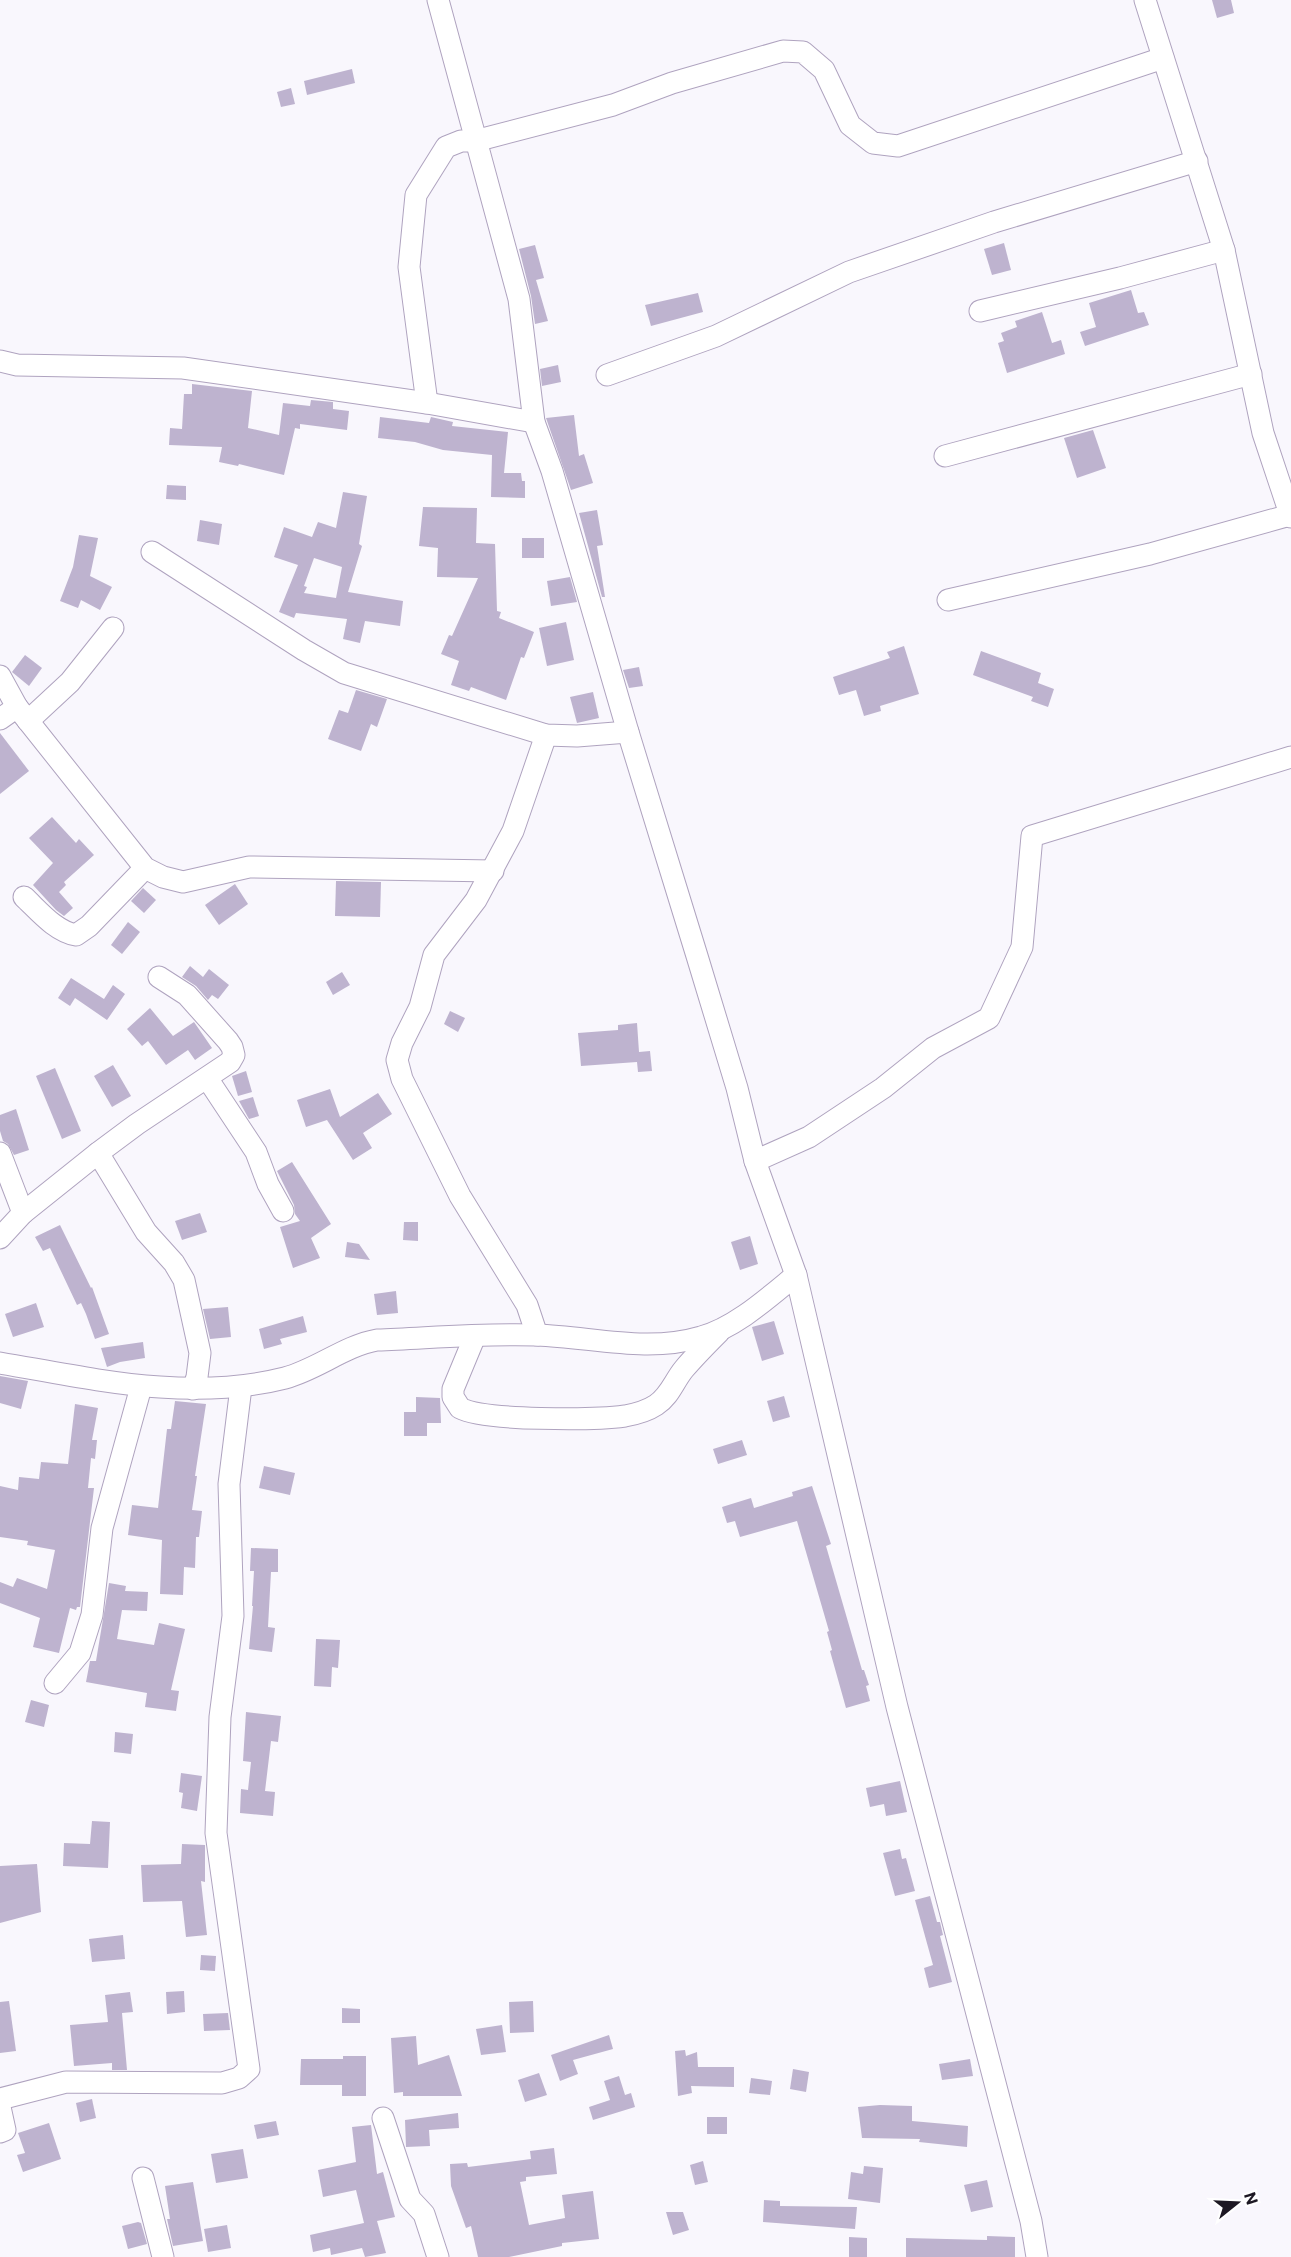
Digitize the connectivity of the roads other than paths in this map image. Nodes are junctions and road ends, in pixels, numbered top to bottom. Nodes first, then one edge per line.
1 (438, 0) edge
2 (1145, 0) edge
3 (1163, 58) junction
4 (475, 141) junction
5 (1197, 161) junction
6 (1224, 250) junction
7 (980, 311) dead end
8 (0, 361) edge
9 (1251, 374) junction
10 (607, 375) dead end
11 (427, 403) junction
12 (534, 422) junction
13 (945, 456) dead end
14 (1291, 516) edge
15 (152, 552) dead end
16 (948, 600) dead end
17 (113, 628) dead end
18 (0, 676) edge
19 (15, 716) edge
20 (628, 732) junction
21 (546, 735) junction
22 (1291, 757) edge
23 (145, 868) junction
24 (493, 871) junction
25 (24, 897) dead end
26 (159, 976) dead end
27 (207, 1078) junction
28 (0, 1153) edge
29 (98, 1153) junction
30 (755, 1161) junction
31 (283, 1211) dead end
32 (23, 1213) junction
33 (0, 1238) edge
34 (796, 1275) junction
35 (723, 1327) junction
36 (537, 1335) junction
37 (475, 1336) junction
38 (0, 1363) edge
39 (141, 1387) junction
40 (241, 1387) junction
41 (193, 1389) junction
42 (55, 1683) dead end
43 (0, 2099) edge
44 (0, 2107) edge
45 (383, 2118) dead end
46 (0, 2132) edge
47 (143, 2178) dead end
48 (163, 2257) edge
49 (438, 2257) edge
50 (1037, 2257) edge

1 - 4 street
2 - 3 street
3 - 4 street
3 - 5 street
4 - 11 street
4 - 12 street
5 - 6 street
5 - 10 street
6 - 7 street
6 - 9 street
8 - 11 street
9 - 13 street
9 - 14 street
11 - 12 street
12 - 20 street
14 - 16 street
15 - 21 street
17 - 19 street
18 - 19 street
19 - 23 street
20 - 21 street
20 - 30 street
21 - 24 street
22 - 30 street
23 - 24 street
23 - 25 street
24 - 36 street
26 - 27 street
27 - 29 street
27 - 31 street
28 - 32 street
29 - 32 street
29 - 41 street
30 - 34 street
32 - 33 street
34 - 35 street
34 - 50 street
35 - 36 street
35 - 37 street
36 - 37 street
37 - 40 street
38 - 39 street
39 - 41 street
39 - 42 street
40 - 41 street
40 - 43 street
44 - 46 street
45 - 49 street
47 - 48 street

